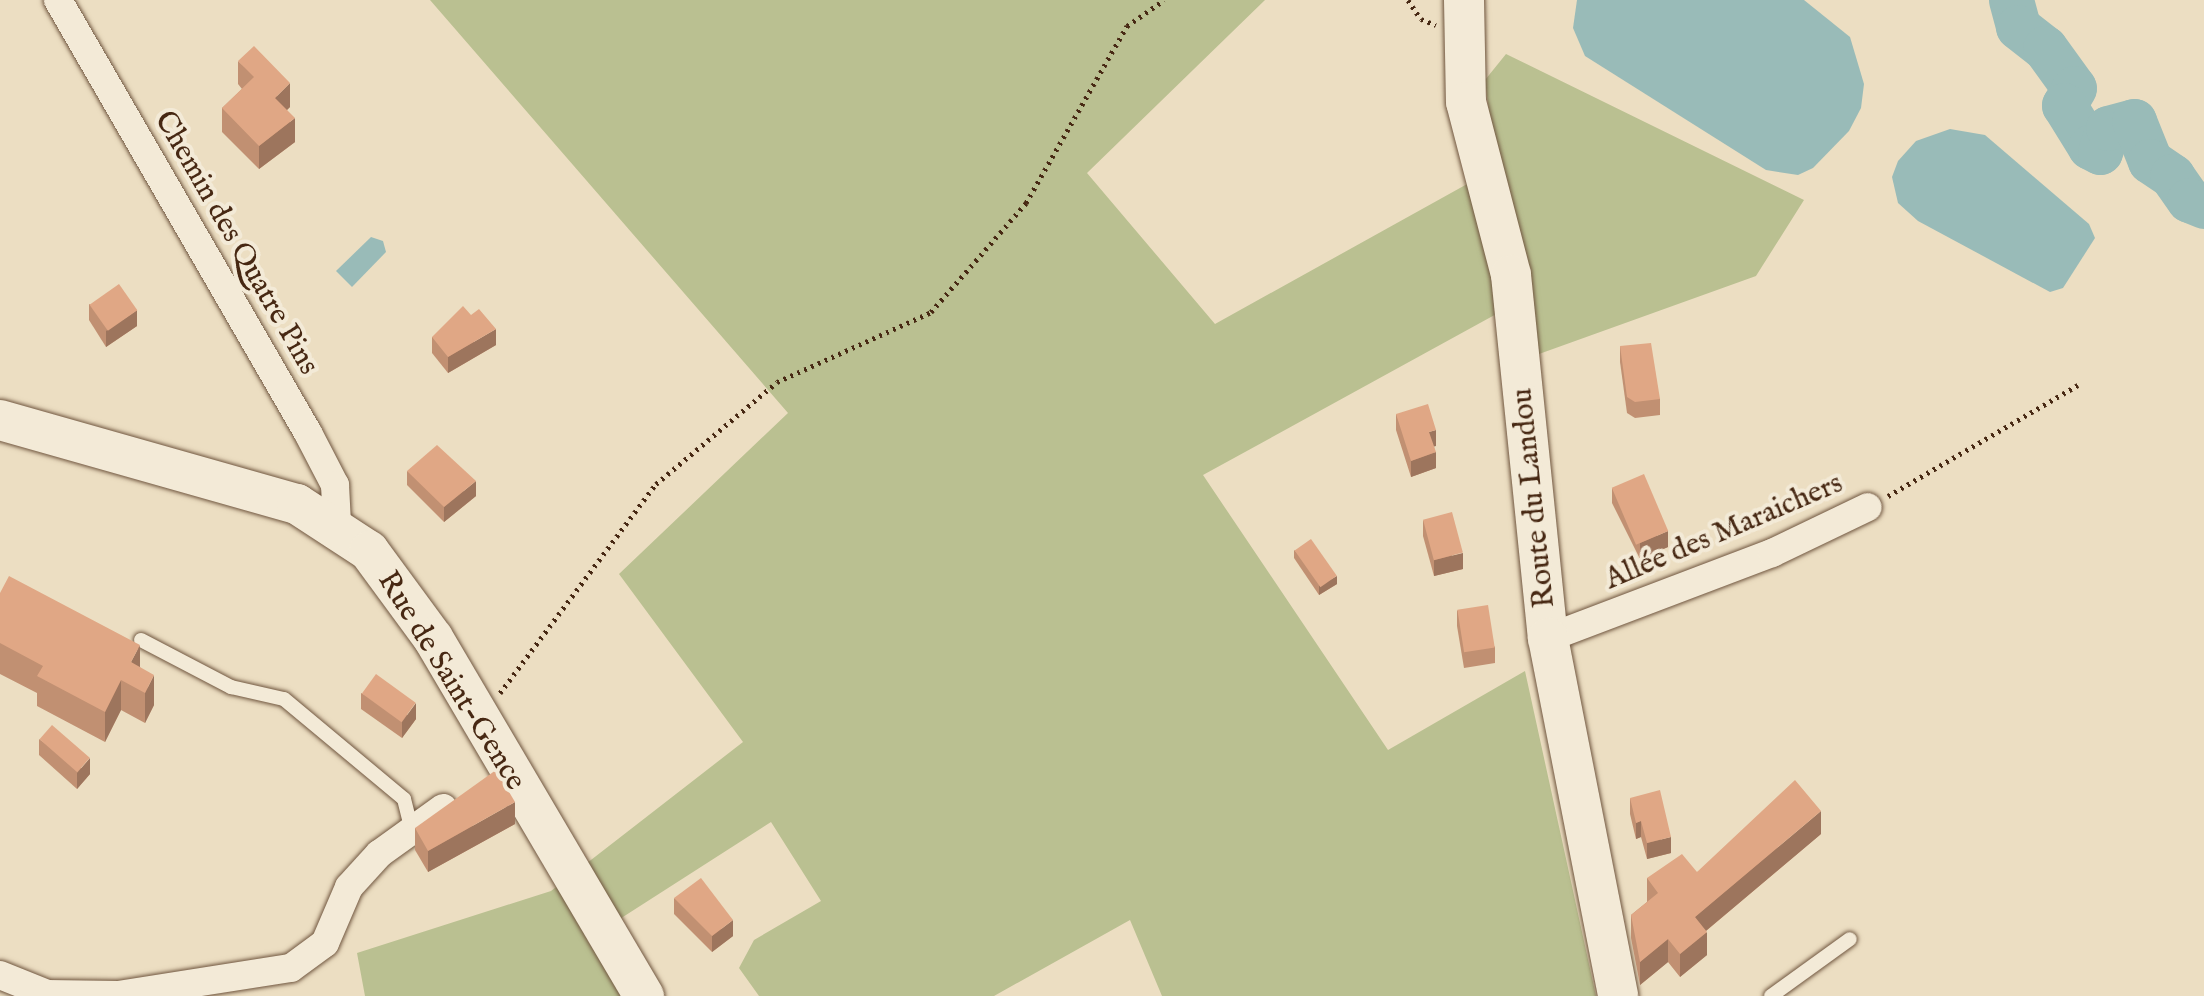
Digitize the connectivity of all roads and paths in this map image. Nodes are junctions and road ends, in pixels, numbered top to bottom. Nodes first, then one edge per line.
1 (58, 0) edge
2 (1164, 0) edge
3 (1464, 0) edge
4 (2078, 384) dead end
5 (0, 420) edge
6 (1868, 507) joint
7 (337, 524) junction
8 (1548, 638) junction
9 (141, 640) edge
10 (481, 721) junction
11 (488, 776) junction
12 (412, 830) junction
13 (1850, 939) dead end
14 (0, 976) edge
15 (644, 996) edge
16 (1618, 996) edge
17 (1770, 996) edge

1 - 7 street, Chemin des Quatre Pins
2 - 10 path
3 - 8 street, Route du Landou
4 - 6 path
5 - 7 street, Rue de Saint-Gence
6 - 8 street, Allée des Maraichers
7 - 10 street, Rue de Saint-Gence
8 - 16 street, Route du Landou
9 - 12 lane
10 - 11 street, Rue de Saint-Gence
11 - 12 street
11 - 15 street, Rue de Saint-Gence
12 - 14 street
13 - 17 lane

